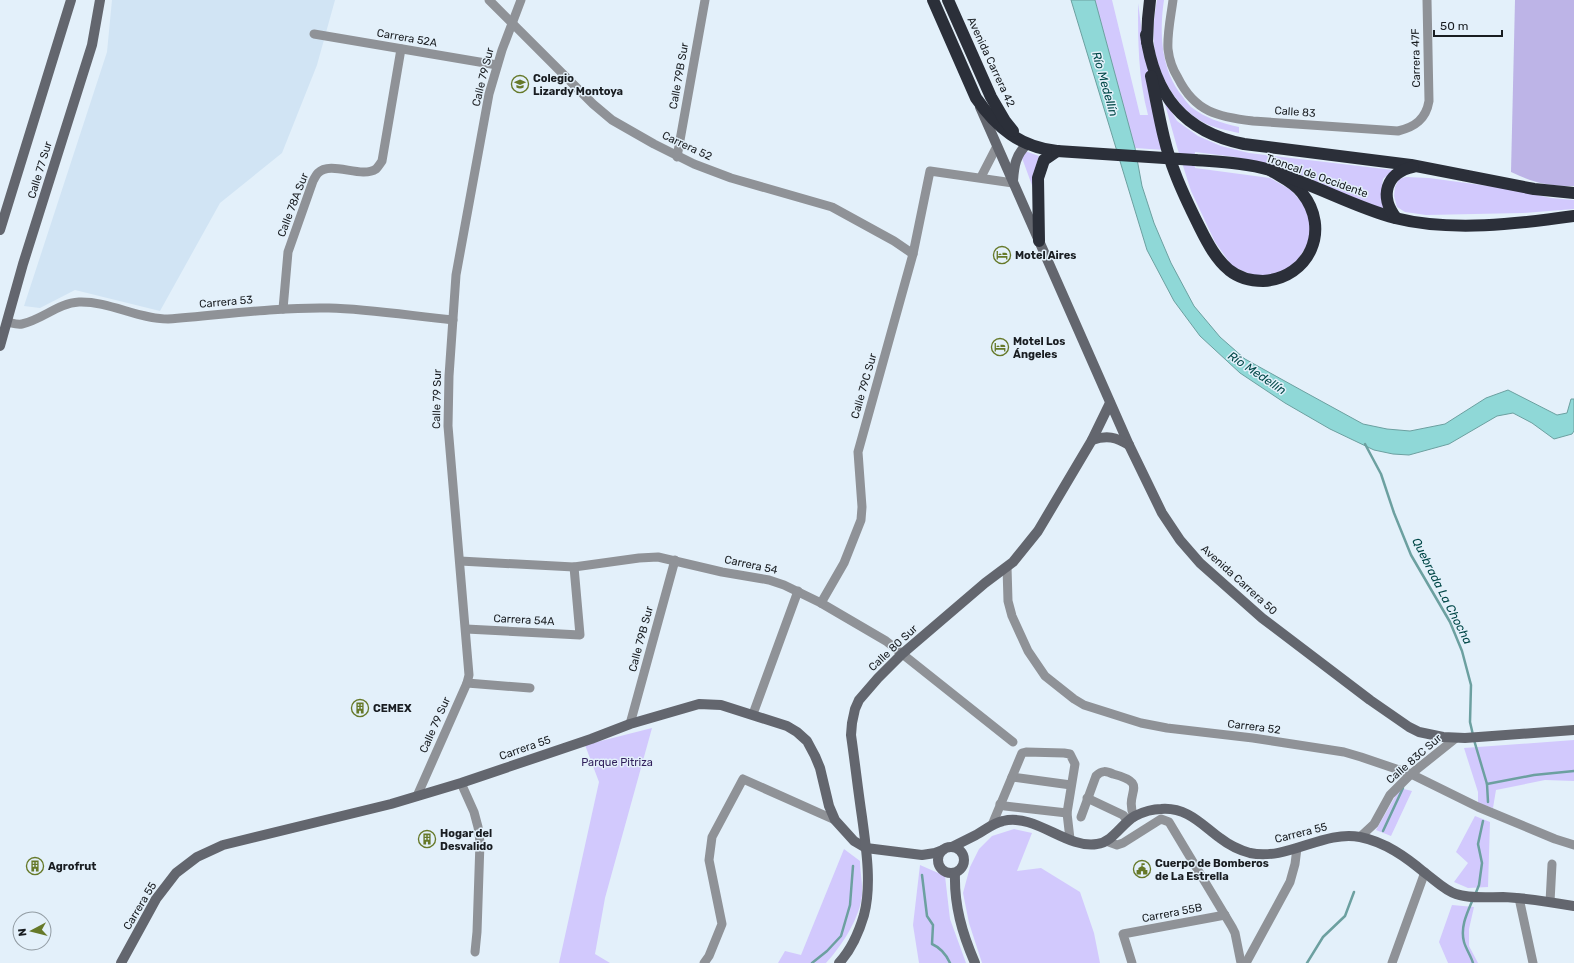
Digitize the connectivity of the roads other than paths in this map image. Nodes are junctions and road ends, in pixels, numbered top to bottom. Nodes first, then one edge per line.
1 (72, 0) edge
2 (100, 0) edge
3 (489, 0) edge
4 (521, 0) edge
5 (704, 0) edge
6 (933, 0) edge
7 (948, 0) edge
8 (1150, 0) edge
9 (1173, 0) edge
10 (1427, 0) edge
11 (512, 22) junction
12 (314, 34) dead end
13 (1146, 35) junction
14 (401, 49) junction
15 (497, 65) junction
16 (976, 98) junction
17 (1425, 115) joint
18 (1027, 144) junction
19 (997, 146) junction
20 (1057, 151) junction
21 (677, 156) junction
22 (1422, 167) junction
23 (1270, 170) junction
24 (981, 177) junction
25 (1013, 183) junction
26 (1574, 193) edge
27 (1574, 216) edge
28 (1396, 218) junction
29 (0, 230) edge
30 (1039, 241) junction
31 (913, 254) junction
32 (283, 309) junction
33 (453, 320) junction
34 (7, 322) junction
35 (0, 346) edge
36 (1110, 403) junction
37 (1092, 440) junction
38 (1129, 445) junction
39 (675, 560) junction
40 (460, 561) junction
41 (574, 567) junction
42 (1007, 567) junction
43 (798, 591) junction
44 (821, 603) junction
45 (466, 629) junction
46 (902, 654) junction
47 (467, 683) junction
48 (530, 688) dead end
49 (753, 714) junction
50 (630, 724) junction
51 (1574, 730) edge
52 (1461, 738) junction
53 (1013, 742) dead end
54 (1411, 774) junction
55 (1012, 777) junction
56 (461, 783) junction
57 (1071, 785) junction
58 (417, 796) junction
59 (1087, 798) junction
60 (1000, 804) junction
61 (1066, 813) junction
62 (1081, 817) dead end
63 (1131, 819) junction
64 (836, 820) junction
65 (992, 825) junction
66 (977, 834) junction
67 (1360, 837) junction
68 (1070, 839) junction
69 (1106, 841) junction
70 (1574, 845) edge
71 (866, 848) junction
72 (948, 848) junction
73 (1297, 848) junction
74 (922, 855) junction
75 (964, 860) junction
76 (1552, 864) dead end
77 (941, 868) junction
78 (1425, 872) junction
79 (955, 873) junction
80 (1519, 898) junction
81 (1550, 902) junction
82 (1574, 906) edge
83 (1225, 915) junction
84 (475, 952) dead end
85 (121, 963) edge
86 (704, 963) edge
87 (838, 963) edge
88 (975, 963) edge
89 (1132, 963) edge
90 (1241, 963) edge
91 (1246, 963) edge
92 (1392, 963) edge
93 (1533, 963) edge

1 - 29 street, Calle 77 Sur
2 - 34 street, Calle 77 Sur
3 - 11 street, Carrera 52
4 - 11 street, Calle 79 Sur
5 - 21 street, Calle 79B Sur
6 - 16 highway
7 - 18 highway, Avenida Carrera 42
8 - 13 highway
9 - 17 street, Calle 83
10 - 17 street, Carrera 47F
11 - 15 street, Calle 79 Sur
11 - 21 street, Carrera 52
12 - 14 street, Carrera 52A
13 - 22 highway, Troncal de Occidente
13 - 23 highway
14 - 15 street, Carrera 52A
14 - 32 street, Calle 78A Sur
15 - 33 street, Calle 79 Sur
16 - 18 highway
16 - 19 street, Avenida Carrera 50
18 - 20 highway, Troncal de Occidente
18 - 25 street
19 - 24 street
19 - 25 street, Avenida Carrera 50
20 - 23 highway, Troncal de Occidente, bridge
20 - 30 highway
21 - 31 street, Carrera 52
22 - 26 highway, Troncal de Occidente
22 - 28 highway
23 - 28 highway, Troncal de Occidente
24 - 25 street
24 - 31 street, Calle 79C Sur
25 - 30 street, Avenida Carrera 50
27 - 28 highway, Troncal de Occidente
30 - 36 street, Avenida Carrera 50
31 - 44 street, Calle 79C Sur
32 - 33 street, Carrera 53
32 - 34 street, Carrera 53
33 - 40 street, Calle 79 Sur
34 - 35 street, Calle 77 Sur
36 - 37 street, Calle 80 Sur
36 - 38 street, Avenida Carrera 50
37 - 38 street
37 - 42 street, Calle 80 Sur
38 - 52 street, Avenida Carrera 50
39 - 41 street, Carrera 54
39 - 43 street, Carrera 54
39 - 50 street, Calle 79B Sur
40 - 41 street, Carrera 54
40 - 45 street, Calle 79 Sur
41 - 45 street, Carrera 54A
42 - 46 street, Calle 80 Sur
42 - 54 street, Carrera 52
43 - 44 street, Carrera 54
43 - 49 street
44 - 46 street, Carrera 54
45 - 47 street, Calle 79 Sur
46 - 53 street, Carrera 54
46 - 71 street, Calle 80 Sur
47 - 48 street
47 - 58 street, Calle 79 Sur
49 - 50 street, Carrera 55
49 - 64 street, Carrera 55
50 - 56 street, Carrera 55
51 - 52 street, Avenida Carrera 50
52 - 54 street, Calle 83C Sur
54 - 67 street, Calle 83C Sur
54 - 70 street, Carrera 52
55 - 57 street
55 - 57 street
55 - 60 street
56 - 58 street, Carrera 55
56 - 84 street
57 - 61 street
58 - 85 street, Carrera 55
59 - 62 street
59 - 63 street
59 - 63 street
60 - 61 street
60 - 65 street
61 - 68 street
63 - 69 street, Carrera 55
63 - 73 street, Carrera 55
64 - 71 street, Carrera 55
64 - 86 street
65 - 66 street, Carrera 55
65 - 68 street, Carrera 55
66 - 72 street, Carrera 55
66 - 75 street
67 - 73 street, Carrera 55
67 - 78 street, Carrera 55
68 - 69 street, Carrera 55
69 - 83 street
71 - 74 street, Carrera 55
71 - 87 street, Calle 80 Sur
72 - 74 street, Carrera 55
72 - 75 street
72 - 77 street
73 - 91 street
74 - 77 street, Carrera 55
75 - 79 street
76 - 81 street
77 - 79 street
78 - 80 street, Carrera 55
78 - 92 street
79 - 88 street
80 - 81 street, Carrera 55
80 - 93 street
81 - 82 street, Carrera 55
83 - 89 street, Carrera 55B
83 - 90 street

